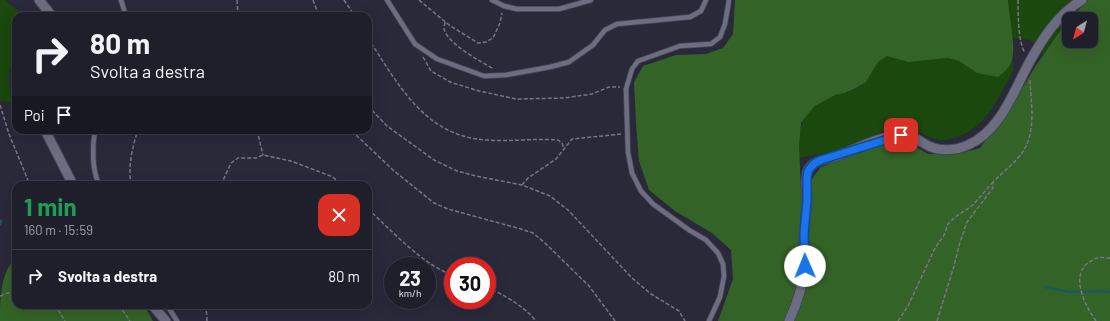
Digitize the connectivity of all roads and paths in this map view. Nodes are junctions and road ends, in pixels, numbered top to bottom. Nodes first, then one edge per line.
1 (39, 0) edge
2 (121, 0) edge
3 (237, 0) edge
4 (313, 0) edge
5 (344, 0) edge
6 (387, 0) edge
7 (419, 0) edge
8 (492, 0) edge
9 (591, 0) edge
10 (706, 0) edge
11 (729, 0) edge
12 (1018, 0) edge
13 (1082, 0) edge
14 (504, 6) junction
15 (49, 12) edge
16 (125, 12) edge
17 (238, 12) edge
18 (317, 12) edge
19 (352, 12) edge
20 (445, 22) junction
21 (372, 44) edge
22 (423, 57) dead end
23 (1030, 61) junction
24 (506, 75) junction
25 (626, 89) junction
26 (0, 105) edge
27 (372, 110) edge
28 (47, 134) edge
29 (94, 134) edge
30 (137, 134) edge
31 (258, 134) edge
32 (356, 134) edge
33 (627, 136) junction
34 (564, 149) junction
35 (263, 155) junction
36 (28, 181) edge
37 (71, 181) edge
38 (97, 181) edge
39 (130, 181) edge
40 (223, 181) edge
41 (336, 181) edge
42 (993, 182) junction
43 (522, 185) junction
44 (372, 213) edge
45 (1110, 258) edge
46 (444, 272) edge
47 (496, 291) edge
48 (12, 292) edge
49 (0, 296) edge
50 (58, 309) edge
51 (122, 309) edge
52 (156, 309) edge
53 (170, 309) edge
54 (206, 309) edge
55 (65, 321) edge
56 (130, 321) edge
57 (166, 321) edge
58 (177, 321) edge
59 (207, 321) edge
60 (536, 321) edge
61 (615, 321) edge
62 (685, 321) edge
63 (709, 321) edge
64 (789, 321) edge
65 (898, 321) edge
66 (937, 321) edge
67 (1096, 321) edge

1 - 15 street
2 - 16 lane
3 - 17 path
4 - 18 path
5 - 19 path
6 - 24 lane
7 - 20 path
8 - 14 lane
9 - 14 lane
10 - 24 lane
11 - 25 lane
12 - 23 path
13 - 23 street
14 - 20 path
20 - 24 path
21 - 34 path
22 - 25 path
23 - 42 path
23 - 64 street
25 - 33 lane
26 - 36 path
27 - 43 path
28 - 37 street
29 - 38 lane
30 - 39 path
31 - 35 path
32 - 61 path
33 - 34 path
33 - 63 lane
34 - 43 path
35 - 40 path
35 - 41 path
42 - 65 path
42 - 66 path
43 - 62 path
44 - 46 path
45 - 67 path
47 - 60 path
48 - 49 path
50 - 55 path
51 - 56 path
52 - 57 street
53 - 58 lane
54 - 59 path

